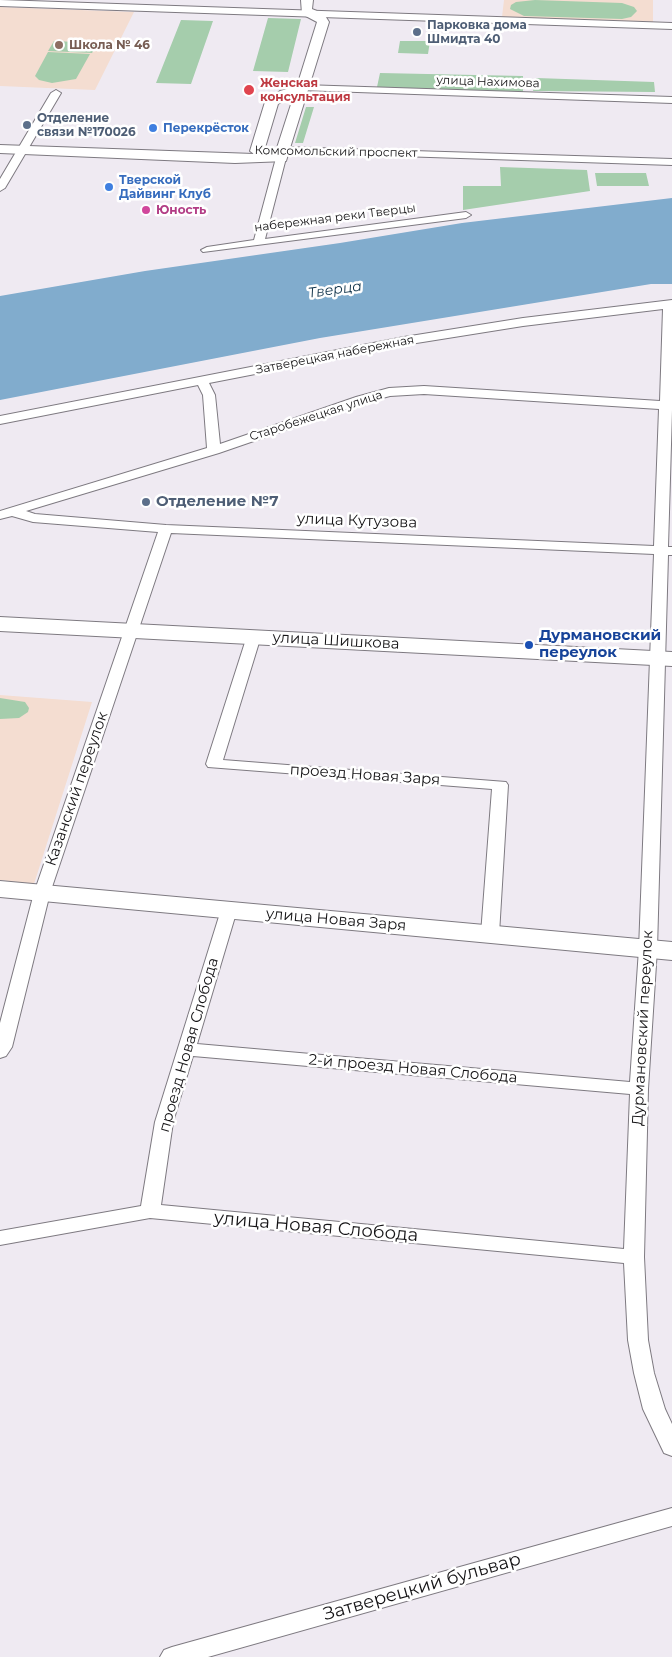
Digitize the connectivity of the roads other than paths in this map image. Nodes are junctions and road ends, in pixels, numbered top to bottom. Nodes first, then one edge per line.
1 (307, 0) edge
2 (0, 3) edge
3 (313, 14) junction
4 (672, 26) edge
5 (303, 88) junction
6 (56, 94) dead end
7 (672, 100) edge
8 (0, 141) edge
9 (24, 146) junction
10 (0, 150) edge
11 (256, 151) junction
12 (218, 154) junction
13 (282, 154) junction
14 (235, 159) junction
15 (672, 162) edge
16 (277, 173) junction
17 (0, 188) edge
18 (466, 215) dead end
19 (259, 242) junction
20 (208, 250) dead end
21 (671, 304) edge
22 (669, 361) edge
23 (202, 380) junction
24 (669, 405) edge
25 (0, 420) edge
26 (214, 450) junction
27 (668, 476) edge
28 (6, 513) edge
29 (166, 529) junction
30 (667, 550) edge
31 (0, 624) edge
32 (130, 631) junction
33 (254, 636) junction
34 (664, 658) edge
35 (0, 889) edge
36 (42, 892) junction
37 (229, 910) junction
38 (490, 934) junction
39 (660, 950) edge
40 (186, 1049) junction
41 (0, 1052) edge
42 (639, 1089) junction
43 (150, 1211) junction
44 (0, 1238) edge
45 (634, 1258) junction
46 (672, 1447) edge
47 (672, 1517) edge
48 (172, 1657) edge

1 - 3 street
2 - 3 street
3 - 4 street
3 - 5 street
5 - 7 street, улица Нахимова
5 - 11 street
5 - 13 street
6 - 9 street
8 - 9 street, Комсомольский проспект
9 - 10 street, Комсомольский проспект
9 - 12 street, Комсомольский проспект
9 - 17 street
11 - 12 street, Комсомольский проспект
11 - 13 street, Комсомольский проспект
12 - 14 street, Комсомольский проспект
13 - 14 street, Комсомольский проспект
13 - 15 street, Комсомольский проспект
13 - 16 street
14 - 16 street, Комсомольский проспект
16 - 19 street
18 - 19 street, набережная реки Тверцы
19 - 20 street, набережная реки Тверцы
21 - 22 street, Дурмановский переулок
21 - 23 street, Затверецкая набережная
22 - 24 street, Дурмановский переулок
23 - 25 street, Затверецкая набережная
23 - 26 street
24 - 26 street, Старобежецкая улица
24 - 27 street, Дурмановский переулок
26 - 28 street, Старобежецкая улица
27 - 30 street, Дурмановский переулок
28 - 29 street, улица Кутузова
29 - 30 street, улица Кутузова
29 - 32 street, Казанский переулок
30 - 34 street, Дурмановский переулок
31 - 32 main road, улица Шишкова
32 - 33 main road, улица Шишкова
32 - 36 street, Казанский переулок
33 - 34 main road, улица Шишкова
33 - 38 street, проезд Новая Заря
34 - 39 street, Дурмановский переулок
35 - 36 main road, улица Новая Заря
36 - 37 main road, улица Новая Заря
36 - 41 street, Казанский переулок
37 - 38 main road, улица Новая Заря
37 - 40 street, проезд Новая Слобода
38 - 39 main road, улица Новая Заря
39 - 42 street, Дурмановский переулок
40 - 42 street, 2-й проезд Новая Слобода
40 - 43 street, проезд Новая Слобода
42 - 45 street, Дурмановский переулок
43 - 44 street, улица Новая Слобода
43 - 45 street, улица Новая Слобода
45 - 46 street, Дурмановский переулок
47 - 48 street, Затверецкий бульвар

